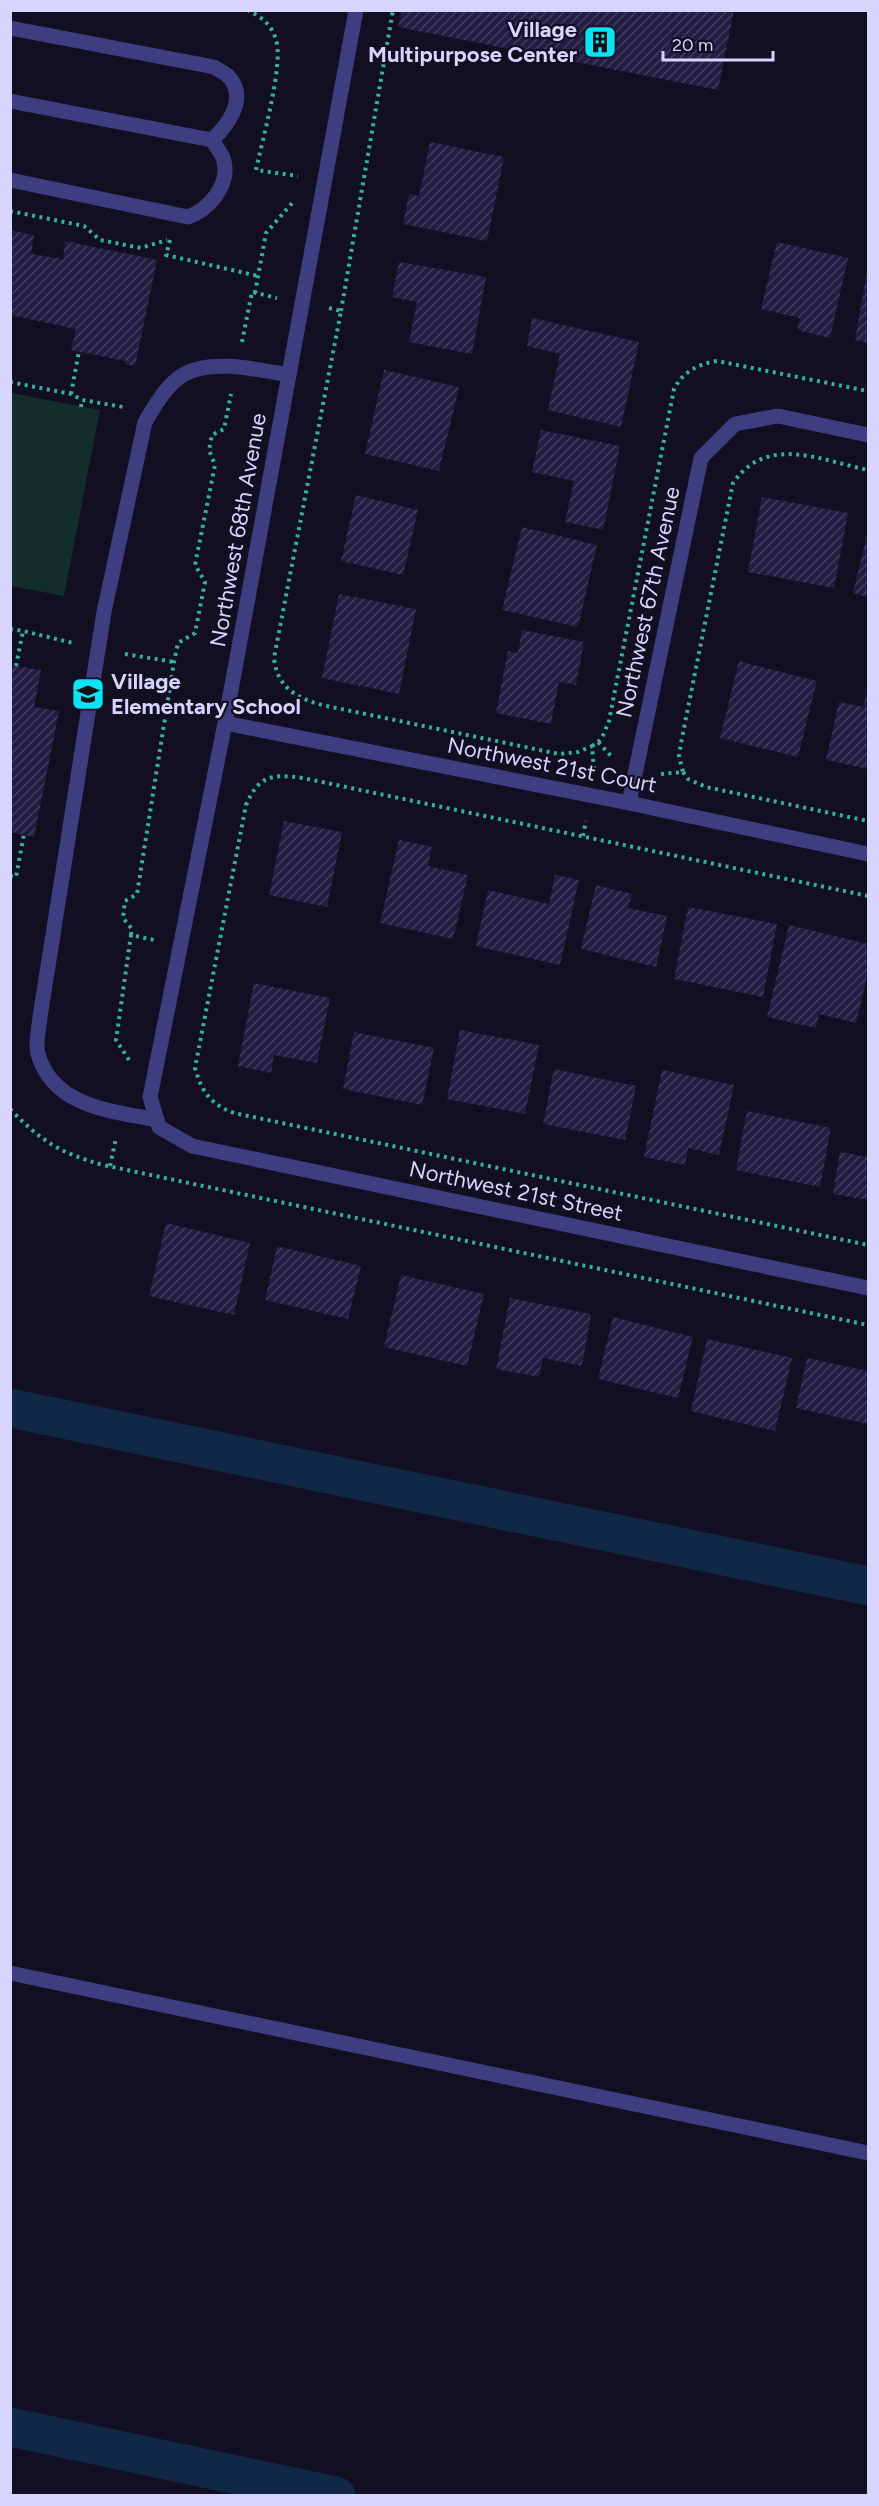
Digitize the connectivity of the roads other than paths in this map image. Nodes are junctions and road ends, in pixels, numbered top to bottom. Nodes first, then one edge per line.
1 (356, 10) edge
2 (10, 28) edge
3 (10, 101) edge
4 (212, 140) junction
5 (10, 180) edge
6 (290, 375) junction
7 (868, 435) edge
8 (225, 723) junction
9 (629, 803) junction
10 (868, 854) edge
11 (158, 1123) junction
12 (868, 1288) edge
13 (10, 1973) edge
14 (868, 2153) edge

1 - 6 street, Northwest 68th Avenue
2 - 4 street
3 - 4 street
4 - 5 street
6 - 8 street, Northwest 68th Avenue
6 - 11 street, Northwest 21st Street
7 - 9 street, Northwest 67th Avenue
8 - 9 street, Northwest 21st Court
8 - 11 street, Northwest 68th Avenue
9 - 10 street, Northwest 21st Court
11 - 12 street, Northwest 21st Street
13 - 14 street

